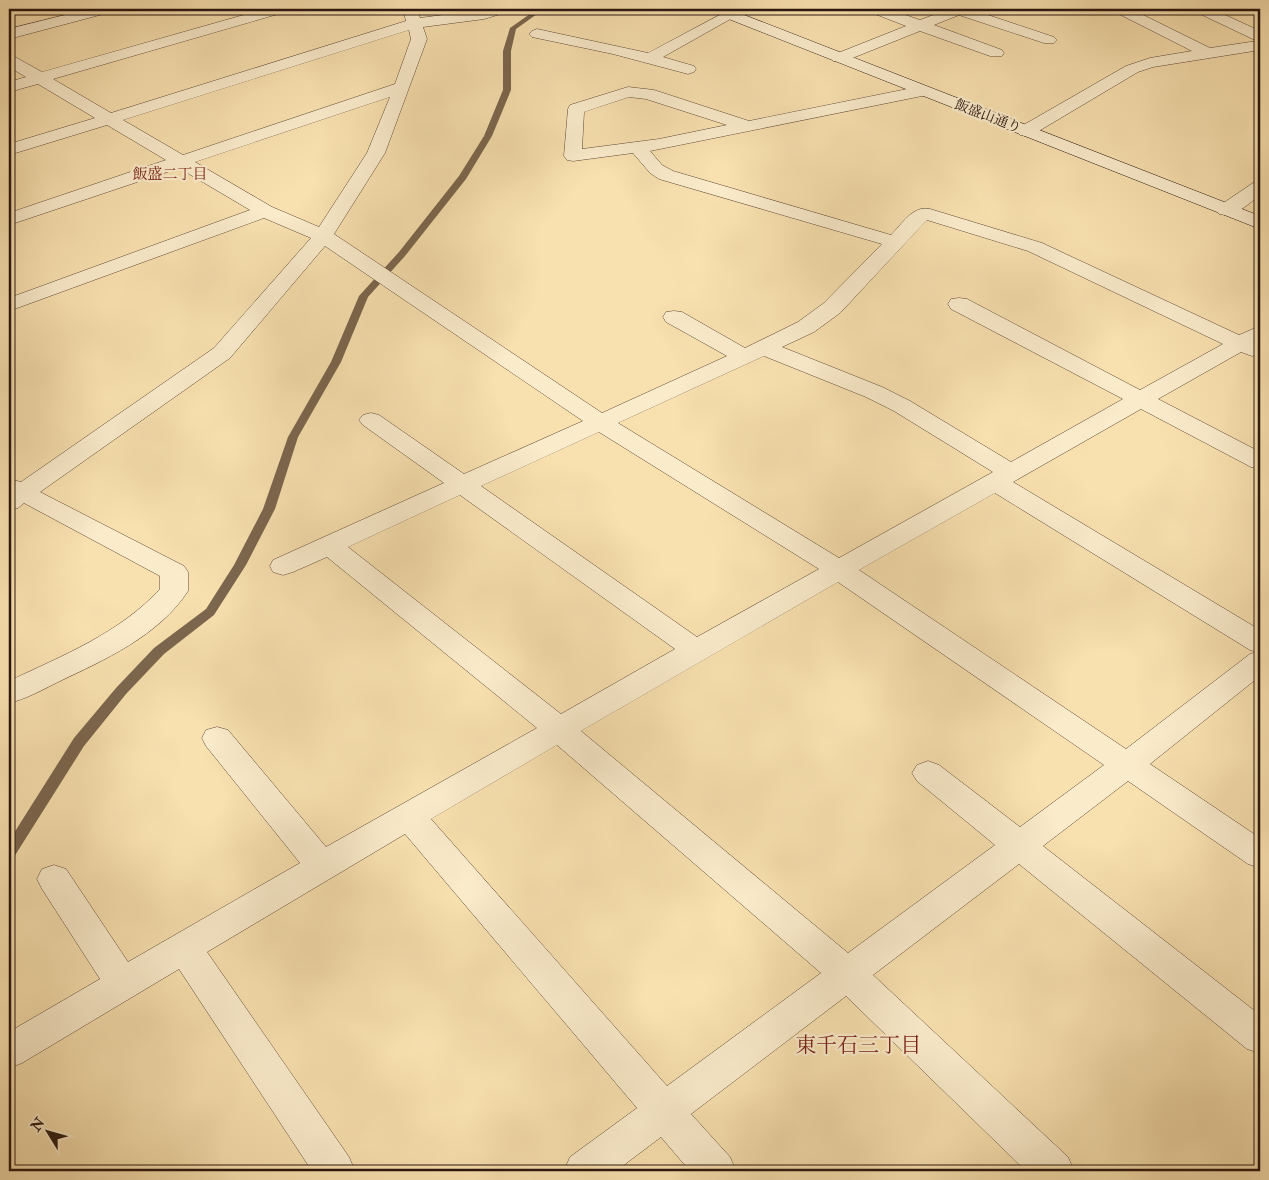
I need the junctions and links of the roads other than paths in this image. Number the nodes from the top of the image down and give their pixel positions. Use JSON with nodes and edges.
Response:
{"nodes":[{"id":1,"x":106,"y":9,"type":"edge"},
{"id":2,"x":280,"y":9,"type":"edge"},
{"id":3,"x":502,"y":9,"type":"edge"},
{"id":4,"x":875,"y":9,"type":"edge"},
{"id":5,"x":960,"y":9,"type":"edge"},
{"id":6,"x":1120,"y":9,"type":"edge"},
{"id":7,"x":1202,"y":9,"type":"edge"},
{"id":8,"x":722,"y":12,"type":"edge"},
{"id":9,"x":412,"y":16,"type":"edge"},
{"id":10,"x":919,"y":25,"type":"junction"},
{"id":11,"x":586,"y":26,"type":"dead end"},
{"id":12,"x":9,"y":34,"type":"edge"},
{"id":13,"x":537,"y":34,"type":"dead end"},
{"id":14,"x":563,"y":38,"type":"junction"},
{"id":15,"x":1260,"y":38,"type":"edge"},
{"id":16,"x":1049,"y":40,"type":"dead end"},
{"id":17,"x":1260,"y":45,"type":"edge"},
{"id":18,"x":996,"y":53,"type":"dead end"},
{"id":19,"x":1209,"y":54,"type":"junction"},
{"id":20,"x":650,"y":58,"type":"junction"},
{"id":21,"x":838,"y":58,"type":"junction"},
{"id":22,"x":9,"y":60,"type":"edge"},
{"id":23,"x":688,"y":69,"type":"dead end"},
{"id":24,"x":39,"y":78,"type":"junction"},
{"id":25,"x":9,"y":87,"type":"edge"},
{"id":26,"x":402,"y":87,"type":"junction"},
{"id":27,"x":922,"y":91,"type":"junction"},
{"id":28,"x":107,"y":118,"type":"junction"},
{"id":29,"x":748,"y":126,"type":"junction"},
{"id":30,"x":1026,"y":132,"type":"junction"},
{"id":31,"x":638,"y":147,"type":"junction"},
{"id":32,"x":9,"y":150,"type":"edge"},
{"id":33,"x":180,"y":162,"type":"junction"},
{"id":34,"x":1260,"y":187,"type":"edge"},
{"id":35,"x":1226,"y":210,"type":"junction"},
{"id":36,"x":265,"y":211,"type":"junction"},
{"id":37,"x":9,"y":219,"type":"edge"},
{"id":38,"x":1260,"y":223,"type":"edge"},
{"id":39,"x":324,"y":236,"type":"junction"},
{"id":40,"x":895,"y":242,"type":"junction"},
{"id":41,"x":959,"y":304,"type":"dead end"},
{"id":42,"x":9,"y":305,"type":"edge"},
{"id":43,"x":674,"y":318,"type":"dead end"},
{"id":44,"x":1253,"y":343,"type":"edge"},
{"id":45,"x":755,"y":353,"type":"junction"},
{"id":46,"x":1142,"y":399,"type":"junction"},
{"id":47,"x":371,"y":420,"type":"dead end"},
{"id":48,"x":600,"y":422,"type":"junction"},
{"id":49,"x":1260,"y":462,"type":"edge"},
{"id":50,"x":1004,"y":477,"type":"junction"},
{"id":51,"x":462,"y":484,"type":"junction"},
{"id":52,"x":13,"y":494,"type":"edge"},
{"id":53,"x":329,"y":545,"type":"junction"},
{"id":54,"x":283,"y":566,"type":"dead end"},
{"id":55,"x":840,"y":570,"type":"junction"},
{"id":56,"x":1260,"y":644,"type":"edge"},
{"id":57,"x":696,"y":650,"type":"junction"},
{"id":58,"x":1260,"y":662,"type":"edge"},
{"id":59,"x":9,"y":693,"type":"edge"},
{"id":60,"x":560,"y":730,"type":"junction"},
{"id":61,"x":217,"y":738,"type":"dead end"},
{"id":62,"x":1128,"y":765,"type":"junction"},
{"id":63,"x":928,"y":773,"type":"dead end"},
{"id":64,"x":409,"y":816,"type":"junction"},
{"id":65,"x":1019,"y":846,"type":"junction"},
{"id":66,"x":1260,"y":855,"type":"edge"},
{"id":67,"x":322,"y":866,"type":"junction"},
{"id":68,"x":54,"y":879,"type":"dead end"},
{"id":69,"x":185,"y":948,"type":"junction"},
{"id":70,"x":848,"y":974,"type":"junction"},
{"id":71,"x":123,"y":984,"type":"junction"},
{"id":72,"x":1260,"y":1037,"type":"edge"},
{"id":73,"x":9,"y":1051,"type":"edge"},
{"id":74,"x":665,"y":1110,"type":"junction"},
{"id":75,"x":335,"y":1171,"type":"edge"},
{"id":76,"x":584,"y":1171,"type":"edge"},
{"id":77,"x":716,"y":1171,"type":"edge"},
{"id":78,"x":1054,"y":1171,"type":"edge"}],
"edges":[{"from":1,"to":12,"type":"street"},
{"from":2,"to":24,"type":"street"},
{"from":3,"to":9,"type":"street"},
{"from":4,"to":10,"type":"street"},
{"from":5,"to":10,"type":"street"},
{"from":5,"to":16,"type":"street"},
{"from":6,"to":19,"type":"street"},
{"from":7,"to":15,"type":"street"},
{"from":8,"to":20,"type":"street"},
{"from":8,"to":21,"type":"street","name":"飯盛山通り"},
{"from":9,"to":26,"type":"street"},
{"from":9,"to":28,"type":"street"},
{"from":10,"to":18,"type":"street"},
{"from":10,"to":21,"type":"street"},
{"from":11,"to":14,"type":"street"},
{"from":13,"to":14,"type":"street"},
{"from":14,"to":20,"type":"street"},
{"from":17,"to":19,"type":"street"},
{"from":19,"to":30,"type":"street"},
{"from":20,"to":23,"type":"street"},
{"from":21,"to":27,"type":"street","name":"飯盛山通り"},
{"from":22,"to":24,"type":"street"},
{"from":24,"to":25,"type":"street"},
{"from":24,"to":28,"type":"street"},
{"from":26,"to":33,"type":"street"},
{"from":26,"to":39,"type":"street"},
{"from":27,"to":29,"type":"street"},
{"from":27,"to":30,"type":"street","name":"飯盛山通り"},
{"from":28,"to":32,"type":"street"},
{"from":28,"to":33,"type":"street"},
{"from":29,"to":31,"type":"street"},
{"from":29,"to":31,"type":"street"},
{"from":30,"to":35,"type":"street","name":"飯盛山通り"},
{"from":31,"to":40,"type":"street"},
{"from":33,"to":36,"type":"street"},
{"from":33,"to":37,"type":"street"},
{"from":34,"to":35,"type":"street"},
{"from":35,"to":38,"type":"street","name":"飯盛山通り"},
{"from":36,"to":39,"type":"street"},
{"from":36,"to":42,"type":"street"},
{"from":39,"to":48,"type":"street"},
{"from":39,"to":52,"type":"street"},
{"from":40,"to":44,"type":"street"},
{"from":40,"to":45,"type":"street"},
{"from":41,"to":46,"type":"street"},
{"from":43,"to":45,"type":"street"},
{"from":44,"to":46,"type":"street"},
{"from":45,"to":48,"type":"street"},
{"from":45,"to":50,"type":"street"},
{"from":46,"to":49,"type":"street"},
{"from":46,"to":50,"type":"street"},
{"from":47,"to":51,"type":"street"},
{"from":48,"to":51,"type":"street"},
{"from":48,"to":55,"type":"street"},
{"from":50,"to":55,"type":"street"},
{"from":50,"to":56,"type":"street"},
{"from":51,"to":53,"type":"street"},
{"from":51,"to":57,"type":"street"},
{"from":52,"to":59,"type":"street"},
{"from":53,"to":54,"type":"street"},
{"from":53,"to":60,"type":"street"},
{"from":55,"to":57,"type":"street"},
{"from":55,"to":62,"type":"street"},
{"from":57,"to":60,"type":"street"},
{"from":58,"to":62,"type":"street"},
{"from":60,"to":64,"type":"street"},
{"from":60,"to":70,"type":"street"},
{"from":61,"to":67,"type":"street"},
{"from":62,"to":65,"type":"street"},
{"from":62,"to":66,"type":"street"},
{"from":63,"to":65,"type":"street"},
{"from":64,"to":67,"type":"street"},
{"from":64,"to":74,"type":"street"},
{"from":65,"to":70,"type":"street"},
{"from":65,"to":72,"type":"street"},
{"from":67,"to":69,"type":"street"},
{"from":68,"to":71,"type":"street"},
{"from":69,"to":71,"type":"street"},
{"from":69,"to":75,"type":"street"},
{"from":70,"to":74,"type":"street"},
{"from":70,"to":78,"type":"street"},
{"from":71,"to":73,"type":"street"},
{"from":74,"to":76,"type":"street"},
{"from":74,"to":77,"type":"street"}]}
